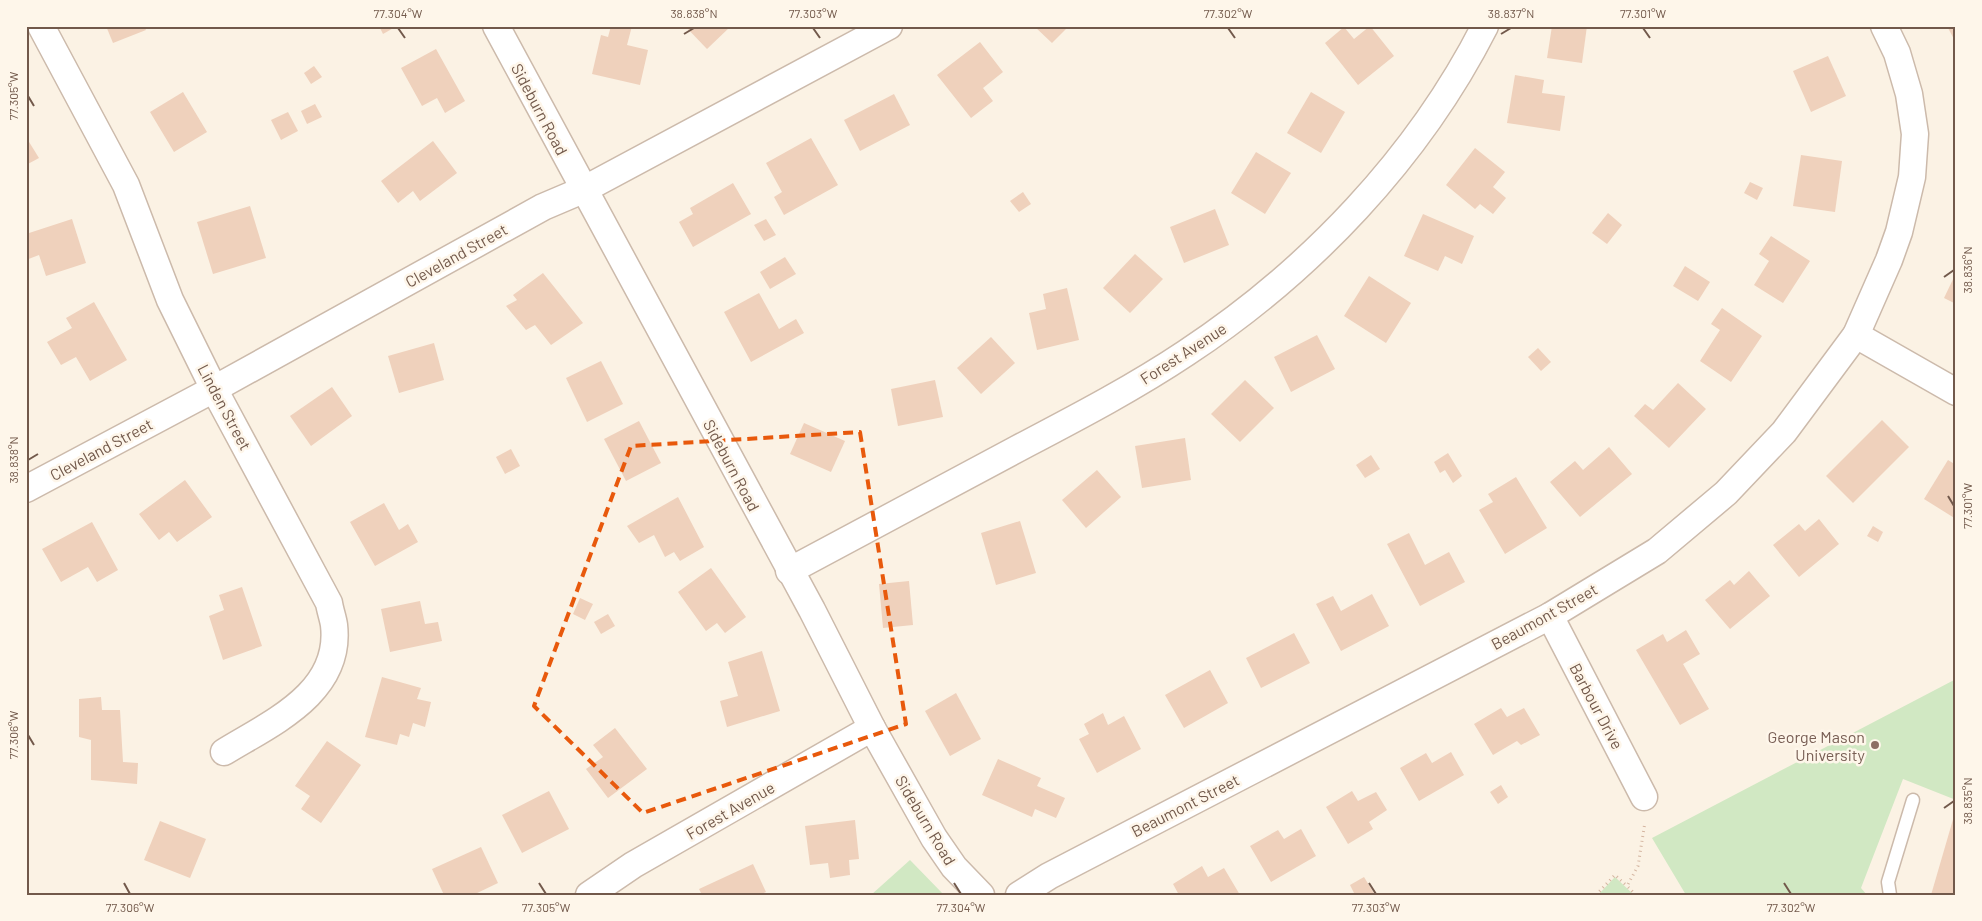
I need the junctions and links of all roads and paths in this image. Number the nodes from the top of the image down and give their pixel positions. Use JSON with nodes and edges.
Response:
{"nodes":[{"id":1,"x":41,"y":26,"type":"edge"},
{"id":2,"x":496,"y":26,"type":"edge"},
{"id":3,"x":889,"y":26,"type":"edge"},
{"id":4,"x":1485,"y":26,"type":"edge"},
{"id":5,"x":1884,"y":26,"type":"edge"},
{"id":6,"x":583,"y":190,"type":"junction"},
{"id":7,"x":1856,"y":335,"type":"junction"},
{"id":8,"x":214,"y":389,"type":"junction"},
{"id":9,"x":1956,"y":392,"type":"edge"},
{"id":10,"x":26,"y":489,"type":"edge"},
{"id":11,"x":789,"y":571,"type":"junction"},
{"id":12,"x":1550,"y":616,"type":"junction"},
{"id":13,"x":872,"y":728,"type":"junction"},
{"id":14,"x":224,"y":752,"type":"dead end"},
{"id":15,"x":1644,"y":796,"type":"joint"},
{"id":16,"x":1913,"y":800,"type":"dead end"},
{"id":17,"x":1627,"y":886,"type":"junction"},
{"id":18,"x":589,"y":895,"type":"edge"},
{"id":19,"x":981,"y":895,"type":"edge"},
{"id":20,"x":1020,"y":895,"type":"edge"},
{"id":21,"x":1596,"y":895,"type":"edge"},
{"id":22,"x":1636,"y":895,"type":"edge"},
{"id":23,"x":1890,"y":895,"type":"edge"}],
"edges":[{"from":1,"to":8,"type":"street","name":"Linden Street"},
{"from":2,"to":6,"type":"street","name":"Sideburn Road"},
{"from":3,"to":6,"type":"street","name":"Cleveland Street"},
{"from":4,"to":11,"type":"street","name":"Forest Avenue"},
{"from":5,"to":7,"type":"street","name":"Beaumont Street"},
{"from":6,"to":8,"type":"street","name":"Cleveland Street"},
{"from":6,"to":11,"type":"street","name":"Sideburn Road"},
{"from":7,"to":9,"type":"street"},
{"from":7,"to":12,"type":"street","name":"Beaumont Street"},
{"from":8,"to":10,"type":"street","name":"Cleveland Street"},
{"from":8,"to":14,"type":"street","name":"Linden Street"},
{"from":11,"to":13,"type":"street","name":"Sideburn Road"},
{"from":12,"to":15,"type":"street","name":"Barbour Drive"},
{"from":12,"to":20,"type":"street","name":"Beaumont Street"},
{"from":13,"to":18,"type":"street","name":"Forest Avenue"},
{"from":13,"to":19,"type":"street","name":"Sideburn Road"},
{"from":15,"to":17,"type":"path"},
{"from":16,"to":23,"type":"lane"},
{"from":17,"to":21,"type":"path"},
{"from":17,"to":22,"type":"path"}]}
